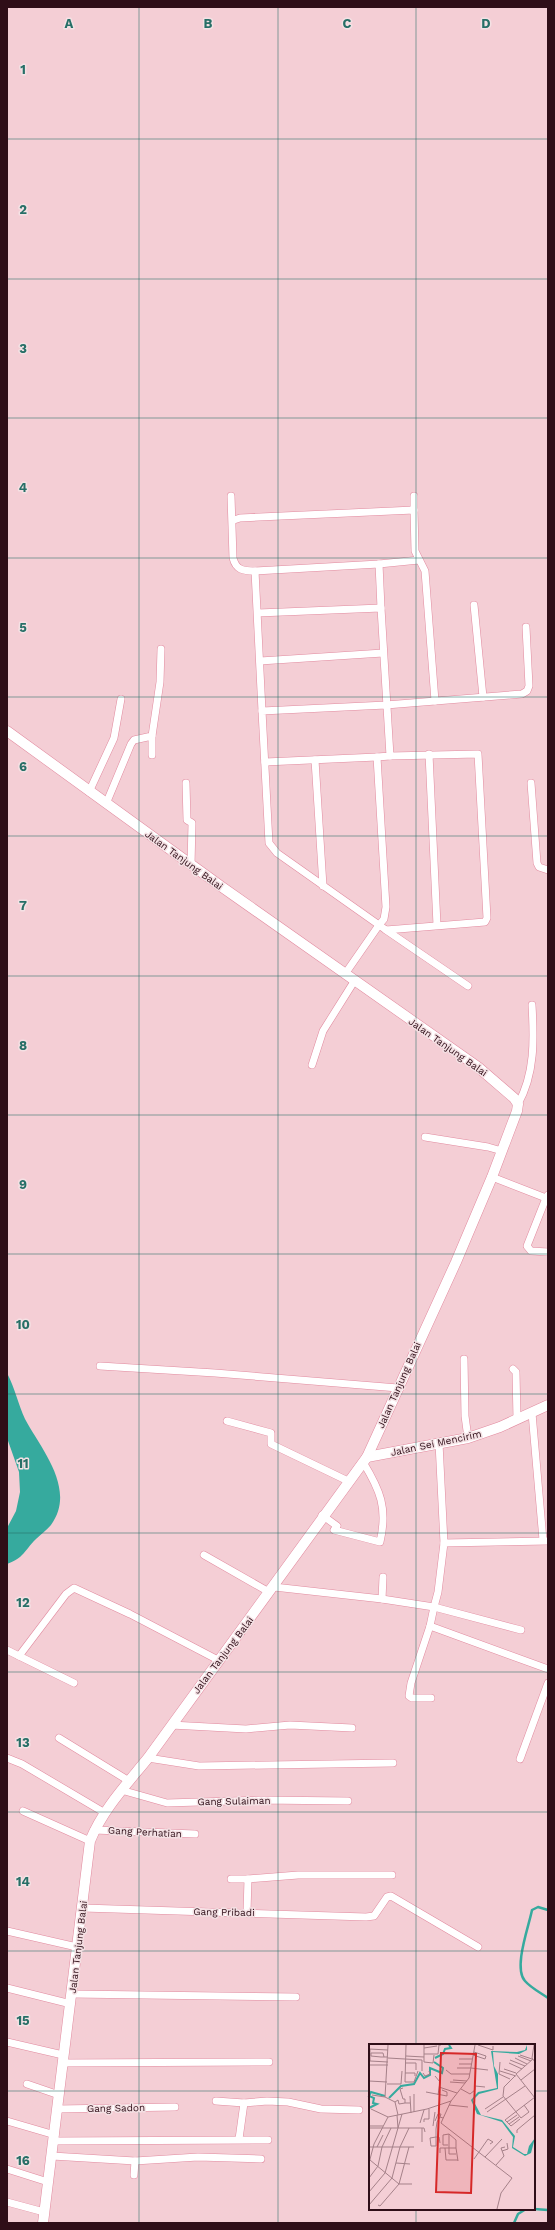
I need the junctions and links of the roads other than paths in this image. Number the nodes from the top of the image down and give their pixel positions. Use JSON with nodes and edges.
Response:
{"nodes":[{"id":1,"x":232,"y":496,"type":"dead end"},
{"id":2,"x":414,"y":496,"type":"dead end"},
{"id":3,"x":414,"y":510,"type":"junction"},
{"id":4,"x":234,"y":520,"type":"junction"},
{"id":5,"x":419,"y":560,"type":"junction"},
{"id":6,"x":379,"y":564,"type":"junction"},
{"id":7,"x":254,"y":571,"type":"junction"},
{"id":8,"x":474,"y":605,"type":"dead end"},
{"id":9,"x":381,"y":608,"type":"junction"},
{"id":10,"x":258,"y":613,"type":"junction"},
{"id":11,"x":526,"y":627,"type":"dead end"},
{"id":12,"x":161,"y":649,"type":"dead end"},
{"id":13,"x":383,"y":653,"type":"junction"},
{"id":14,"x":260,"y":660,"type":"junction"},
{"id":15,"x":483,"y":697,"type":"junction"},
{"id":16,"x":121,"y":699,"type":"dead end"},
{"id":17,"x":435,"y":701,"type":"junction"},
{"id":18,"x":386,"y":705,"type":"junction"},
{"id":19,"x":262,"y":711,"type":"junction"},
{"id":20,"x":7,"y":732,"type":"edge"},
{"id":21,"x":152,"y":736,"type":"junction"},
{"id":22,"x":429,"y":754,"type":"junction"},
{"id":23,"x":152,"y":755,"type":"dead end"},
{"id":24,"x":390,"y":756,"type":"junction"},
{"id":25,"x":376,"y":757,"type":"junction"},
{"id":26,"x":315,"y":760,"type":"junction"},
{"id":27,"x":265,"y":762,"type":"junction"},
{"id":28,"x":186,"y":783,"type":"dead end"},
{"id":29,"x":531,"y":783,"type":"dead end"},
{"id":30,"x":89,"y":792,"type":"junction"},
{"id":31,"x":106,"y":804,"type":"junction"},
{"id":32,"x":191,"y":865,"type":"junction"},
{"id":33,"x":548,"y":870,"type":"edge"},
{"id":34,"x":323,"y":886,"type":"junction"},
{"id":35,"x":379,"y":925,"type":"junction"},
{"id":36,"x":436,"y":925,"type":"junction"},
{"id":37,"x":386,"y":930,"type":"junction"},
{"id":38,"x":345,"y":974,"type":"junction"},
{"id":39,"x":355,"y":980,"type":"junction"},
{"id":40,"x":468,"y":986,"type":"dead end"},
{"id":41,"x":532,"y":1005,"type":"dead end"},
{"id":42,"x":312,"y":1065,"type":"dead end"},
{"id":43,"x":518,"y":1104,"type":"junction"},
{"id":44,"x":425,"y":1137,"type":"dead end"},
{"id":45,"x":502,"y":1151,"type":"junction"},
{"id":46,"x":492,"y":1177,"type":"junction"},
{"id":47,"x":547,"y":1196,"type":"edge"},
{"id":48,"x":548,"y":1252,"type":"edge"},
{"id":49,"x":464,"y":1360,"type":"dead end"},
{"id":50,"x":100,"y":1366,"type":"dead end"},
{"id":51,"x":512,"y":1368,"type":"dead end"},
{"id":52,"x":398,"y":1388,"type":"junction"},
{"id":53,"x":548,"y":1405,"type":"edge"},
{"id":54,"x":532,"y":1413,"type":"junction"},
{"id":55,"x":517,"y":1419,"type":"junction"},
{"id":56,"x":227,"y":1422,"type":"dead end"},
{"id":57,"x":468,"y":1438,"type":"junction"},
{"id":58,"x":439,"y":1443,"type":"junction"},
{"id":59,"x":365,"y":1460,"type":"junction"},
{"id":60,"x":348,"y":1481,"type":"junction"},
{"id":61,"x":322,"y":1515,"type":"junction"},
{"id":62,"x":546,"y":1540,"type":"edge"},
{"id":63,"x":444,"y":1543,"type":"junction"},
{"id":64,"x":204,"y":1555,"type":"dead end"},
{"id":65,"x":383,"y":1577,"type":"dead end"},
{"id":66,"x":271,"y":1590,"type":"junction"},
{"id":67,"x":382,"y":1599,"type":"junction"},
{"id":68,"x":434,"y":1607,"type":"junction"},
{"id":69,"x":430,"y":1626,"type":"junction"},
{"id":70,"x":521,"y":1630,"type":"dead end"},
{"id":71,"x":7,"y":1650,"type":"edge"},
{"id":72,"x":19,"y":1656,"type":"junction"},
{"id":73,"x":218,"y":1660,"type":"junction"},
{"id":74,"x":548,"y":1669,"type":"edge"},
{"id":75,"x":74,"y":1683,"type":"dead end"},
{"id":76,"x":548,"y":1683,"type":"edge"},
{"id":77,"x":431,"y":1698,"type":"dead end"},
{"id":78,"x":171,"y":1725,"type":"junction"},
{"id":79,"x":352,"y":1728,"type":"dead end"},
{"id":80,"x":59,"y":1738,"type":"dead end"},
{"id":81,"x":7,"y":1758,"type":"edge"},
{"id":82,"x":148,"y":1758,"type":"junction"},
{"id":83,"x":520,"y":1759,"type":"dead end"},
{"id":84,"x":394,"y":1763,"type":"dead end"},
{"id":85,"x":129,"y":1781,"type":"junction"},
{"id":86,"x":121,"y":1790,"type":"junction"},
{"id":87,"x":348,"y":1801,"type":"dead end"},
{"id":88,"x":23,"y":1811,"type":"dead end"},
{"id":89,"x":105,"y":1813,"type":"junction"},
{"id":90,"x":94,"y":1830,"type":"junction"},
{"id":91,"x":195,"y":1834,"type":"dead end"},
{"id":92,"x":90,"y":1841,"type":"junction"},
{"id":93,"x":392,"y":1875,"type":"dead end"},
{"id":94,"x":231,"y":1879,"type":"dead end"},
{"id":95,"x":248,"y":1879,"type":"junction"},
{"id":96,"x":83,"y":1908,"type":"junction"},
{"id":97,"x":247,"y":1912,"type":"junction"},
{"id":98,"x":7,"y":1931,"type":"edge"},
{"id":99,"x":77,"y":1947,"type":"junction"},
{"id":100,"x":478,"y":1947,"type":"dead end"},
{"id":101,"x":7,"y":1988,"type":"edge"},
{"id":102,"x":296,"y":1997,"type":"dead end"},
{"id":103,"x":71,"y":1999,"type":"junction"},
{"id":104,"x":7,"y":2042,"type":"edge"},
{"id":105,"x":63,"y":2059,"type":"junction"},
{"id":106,"x":269,"y":2062,"type":"dead end"},
{"id":107,"x":27,"y":2084,"type":"dead end"},
{"id":108,"x":59,"y":2095,"type":"junction"},
{"id":109,"x":216,"y":2101,"type":"dead end"},
{"id":110,"x":244,"y":2103,"type":"junction"},
{"id":111,"x":175,"y":2107,"type":"dead end"},
{"id":112,"x":58,"y":2109,"type":"junction"},
{"id":113,"x":359,"y":2110,"type":"dead end"},
{"id":114,"x":7,"y":2121,"type":"edge"},
{"id":115,"x":55,"y":2138,"type":"junction"},
{"id":116,"x":240,"y":2139,"type":"junction"},
{"id":117,"x":268,"y":2140,"type":"dead end"},
{"id":118,"x":52,"y":2156,"type":"junction"},
{"id":119,"x":262,"y":2159,"type":"dead end"},
{"id":120,"x":135,"y":2160,"type":"junction"},
{"id":121,"x":7,"y":2169,"type":"edge"},
{"id":122,"x":134,"y":2175,"type":"dead end"},
{"id":123,"x":48,"y":2182,"type":"junction"},
{"id":124,"x":7,"y":2202,"type":"edge"},
{"id":125,"x":44,"y":2212,"type":"junction"},
{"id":126,"x":43,"y":2223,"type":"edge"}],
"edges":[{"from":1,"to":4,"type":"street"},
{"from":2,"to":3,"type":"street"},
{"from":3,"to":4,"type":"street"},
{"from":3,"to":5,"type":"street"},
{"from":4,"to":7,"type":"street"},
{"from":5,"to":6,"type":"street"},
{"from":5,"to":17,"type":"street"},
{"from":6,"to":7,"type":"street"},
{"from":6,"to":9,"type":"street"},
{"from":7,"to":10,"type":"street"},
{"from":8,"to":15,"type":"street"},
{"from":9,"to":10,"type":"street"},
{"from":9,"to":13,"type":"street"},
{"from":10,"to":14,"type":"street"},
{"from":11,"to":15,"type":"street"},
{"from":12,"to":21,"type":"street"},
{"from":13,"to":14,"type":"street"},
{"from":13,"to":18,"type":"street"},
{"from":14,"to":19,"type":"street"},
{"from":15,"to":17,"type":"street"},
{"from":16,"to":30,"type":"street"},
{"from":17,"to":18,"type":"street"},
{"from":18,"to":19,"type":"street"},
{"from":18,"to":24,"type":"street"},
{"from":19,"to":27,"type":"street"},
{"from":20,"to":30,"type":"street","name":"Jalan Tanjung Balai"},
{"from":21,"to":23,"type":"street"},
{"from":21,"to":31,"type":"street"},
{"from":22,"to":24,"type":"street"},
{"from":22,"to":36,"type":"street"},
{"from":22,"to":36,"type":"street"},
{"from":24,"to":25,"type":"street"},
{"from":25,"to":26,"type":"street"},
{"from":25,"to":35,"type":"street"},
{"from":26,"to":27,"type":"street"},
{"from":26,"to":34,"type":"street"},
{"from":27,"to":34,"type":"street"},
{"from":28,"to":32,"type":"street"},
{"from":29,"to":33,"type":"street"},
{"from":30,"to":31,"type":"street","name":"Jalan Tanjung Balai"},
{"from":31,"to":32,"type":"street","name":"Jalan Tanjung Balai"},
{"from":32,"to":38,"type":"street","name":"Jalan Tanjung Balai"},
{"from":34,"to":35,"type":"street"},
{"from":35,"to":37,"type":"street"},
{"from":35,"to":38,"type":"street"},
{"from":36,"to":37,"type":"street"},
{"from":37,"to":40,"type":"street"},
{"from":38,"to":39,"type":"street","name":"Jalan Tanjung Balai"},
{"from":39,"to":42,"type":"street"},
{"from":39,"to":43,"type":"street","name":"Jalan Tanjung Balai"},
{"from":41,"to":43,"type":"street"},
{"from":43,"to":45,"type":"street","name":"Jalan Tanjung Balai"},
{"from":44,"to":45,"type":"street"},
{"from":45,"to":46,"type":"street","name":"Jalan Tanjung Balai"},
{"from":46,"to":47,"type":"street"},
{"from":46,"to":52,"type":"street","name":"Jalan Tanjung Balai"},
{"from":47,"to":48,"type":"street"},
{"from":49,"to":57,"type":"street"},
{"from":50,"to":52,"type":"street"},
{"from":51,"to":55,"type":"street"},
{"from":52,"to":59,"type":"street","name":"Jalan Tanjung Balai"},
{"from":53,"to":54,"type":"street","name":"Jalan Sei Mencirim"},
{"from":54,"to":55,"type":"street","name":"Jalan Sei Mencirim"},
{"from":54,"to":62,"type":"street"},
{"from":55,"to":57,"type":"street","name":"Jalan Sei Mencirim"},
{"from":56,"to":60,"type":"street"},
{"from":57,"to":58,"type":"street","name":"Jalan Sei Mencirim"},
{"from":58,"to":59,"type":"street","name":"Jalan Sei Mencirim"},
{"from":58,"to":63,"type":"street"},
{"from":59,"to":60,"type":"street","name":"Jalan Tanjung Balai"},
{"from":59,"to":61,"type":"street"},
{"from":60,"to":61,"type":"street","name":"Jalan Tanjung Balai"},
{"from":61,"to":66,"type":"street","name":"Jalan Tanjung Balai"},
{"from":62,"to":63,"type":"street"},
{"from":63,"to":68,"type":"street"},
{"from":64,"to":66,"type":"street"},
{"from":65,"to":67,"type":"street"},
{"from":66,"to":67,"type":"street"},
{"from":66,"to":73,"type":"street","name":"Jalan Tanjung Balai"},
{"from":67,"to":68,"type":"street"},
{"from":68,"to":69,"type":"street"},
{"from":68,"to":70,"type":"street"},
{"from":69,"to":74,"type":"street"},
{"from":69,"to":77,"type":"street"},
{"from":71,"to":72,"type":"street"},
{"from":72,"to":73,"type":"street"},
{"from":72,"to":75,"type":"street"},
{"from":73,"to":78,"type":"street","name":"Jalan Tanjung Balai"},
{"from":76,"to":83,"type":"street"},
{"from":78,"to":79,"type":"street"},
{"from":78,"to":82,"type":"street","name":"Jalan Tanjung Balai"},
{"from":80,"to":85,"type":"street"},
{"from":81,"to":89,"type":"street"},
{"from":82,"to":84,"type":"street"},
{"from":82,"to":85,"type":"street","name":"Jalan Tanjung Balai"},
{"from":85,"to":86,"type":"street","name":"Jalan Tanjung Balai"},
{"from":86,"to":87,"type":"street","name":"Gang Sulaiman"},
{"from":86,"to":89,"type":"street","name":"Jalan Tanjung Balai"},
{"from":88,"to":92,"type":"street"},
{"from":89,"to":90,"type":"street","name":"Jalan Tanjung Balai"},
{"from":90,"to":91,"type":"street","name":"Gang Perhatian"},
{"from":90,"to":92,"type":"street","name":"Jalan Tanjung Balai"},
{"from":92,"to":96,"type":"street","name":"Jalan Tanjung Balai"},
{"from":93,"to":95,"type":"street"},
{"from":94,"to":95,"type":"street"},
{"from":95,"to":97,"type":"street"},
{"from":96,"to":97,"type":"street","name":"Gang Pribadi"},
{"from":96,"to":99,"type":"street","name":"Jalan Tanjung Balai"},
{"from":97,"to":100,"type":"street","name":"Gang Pribadi"},
{"from":98,"to":99,"type":"street"},
{"from":99,"to":103,"type":"street","name":"Jalan Tanjung Balai"},
{"from":101,"to":103,"type":"street"},
{"from":102,"to":103,"type":"street"},
{"from":103,"to":105,"type":"street","name":"Jalan Tanjung Balai"},
{"from":104,"to":105,"type":"street"},
{"from":105,"to":106,"type":"street"},
{"from":105,"to":108,"type":"street","name":"Jalan Tanjung Balai"},
{"from":107,"to":108,"type":"street"},
{"from":108,"to":112,"type":"street","name":"Jalan Tanjung Balai"},
{"from":109,"to":110,"type":"street"},
{"from":110,"to":113,"type":"street"},
{"from":110,"to":116,"type":"street"},
{"from":111,"to":112,"type":"street","name":"Gang Sadon"},
{"from":112,"to":115,"type":"street","name":"Jalan Tanjung Balai"},
{"from":114,"to":115,"type":"street"},
{"from":115,"to":116,"type":"street"},
{"from":115,"to":118,"type":"street","name":"Jalan Tanjung Balai"},
{"from":116,"to":117,"type":"street"},
{"from":118,"to":120,"type":"street"},
{"from":118,"to":123,"type":"street","name":"Jalan Tanjung Balai"},
{"from":119,"to":120,"type":"street"},
{"from":120,"to":122,"type":"street"},
{"from":121,"to":123,"type":"street"},
{"from":123,"to":125,"type":"street","name":"Jalan Tanjung Balai"},
{"from":124,"to":125,"type":"street"},
{"from":125,"to":126,"type":"street","name":"Jalan Tanjung Balai"}]}
